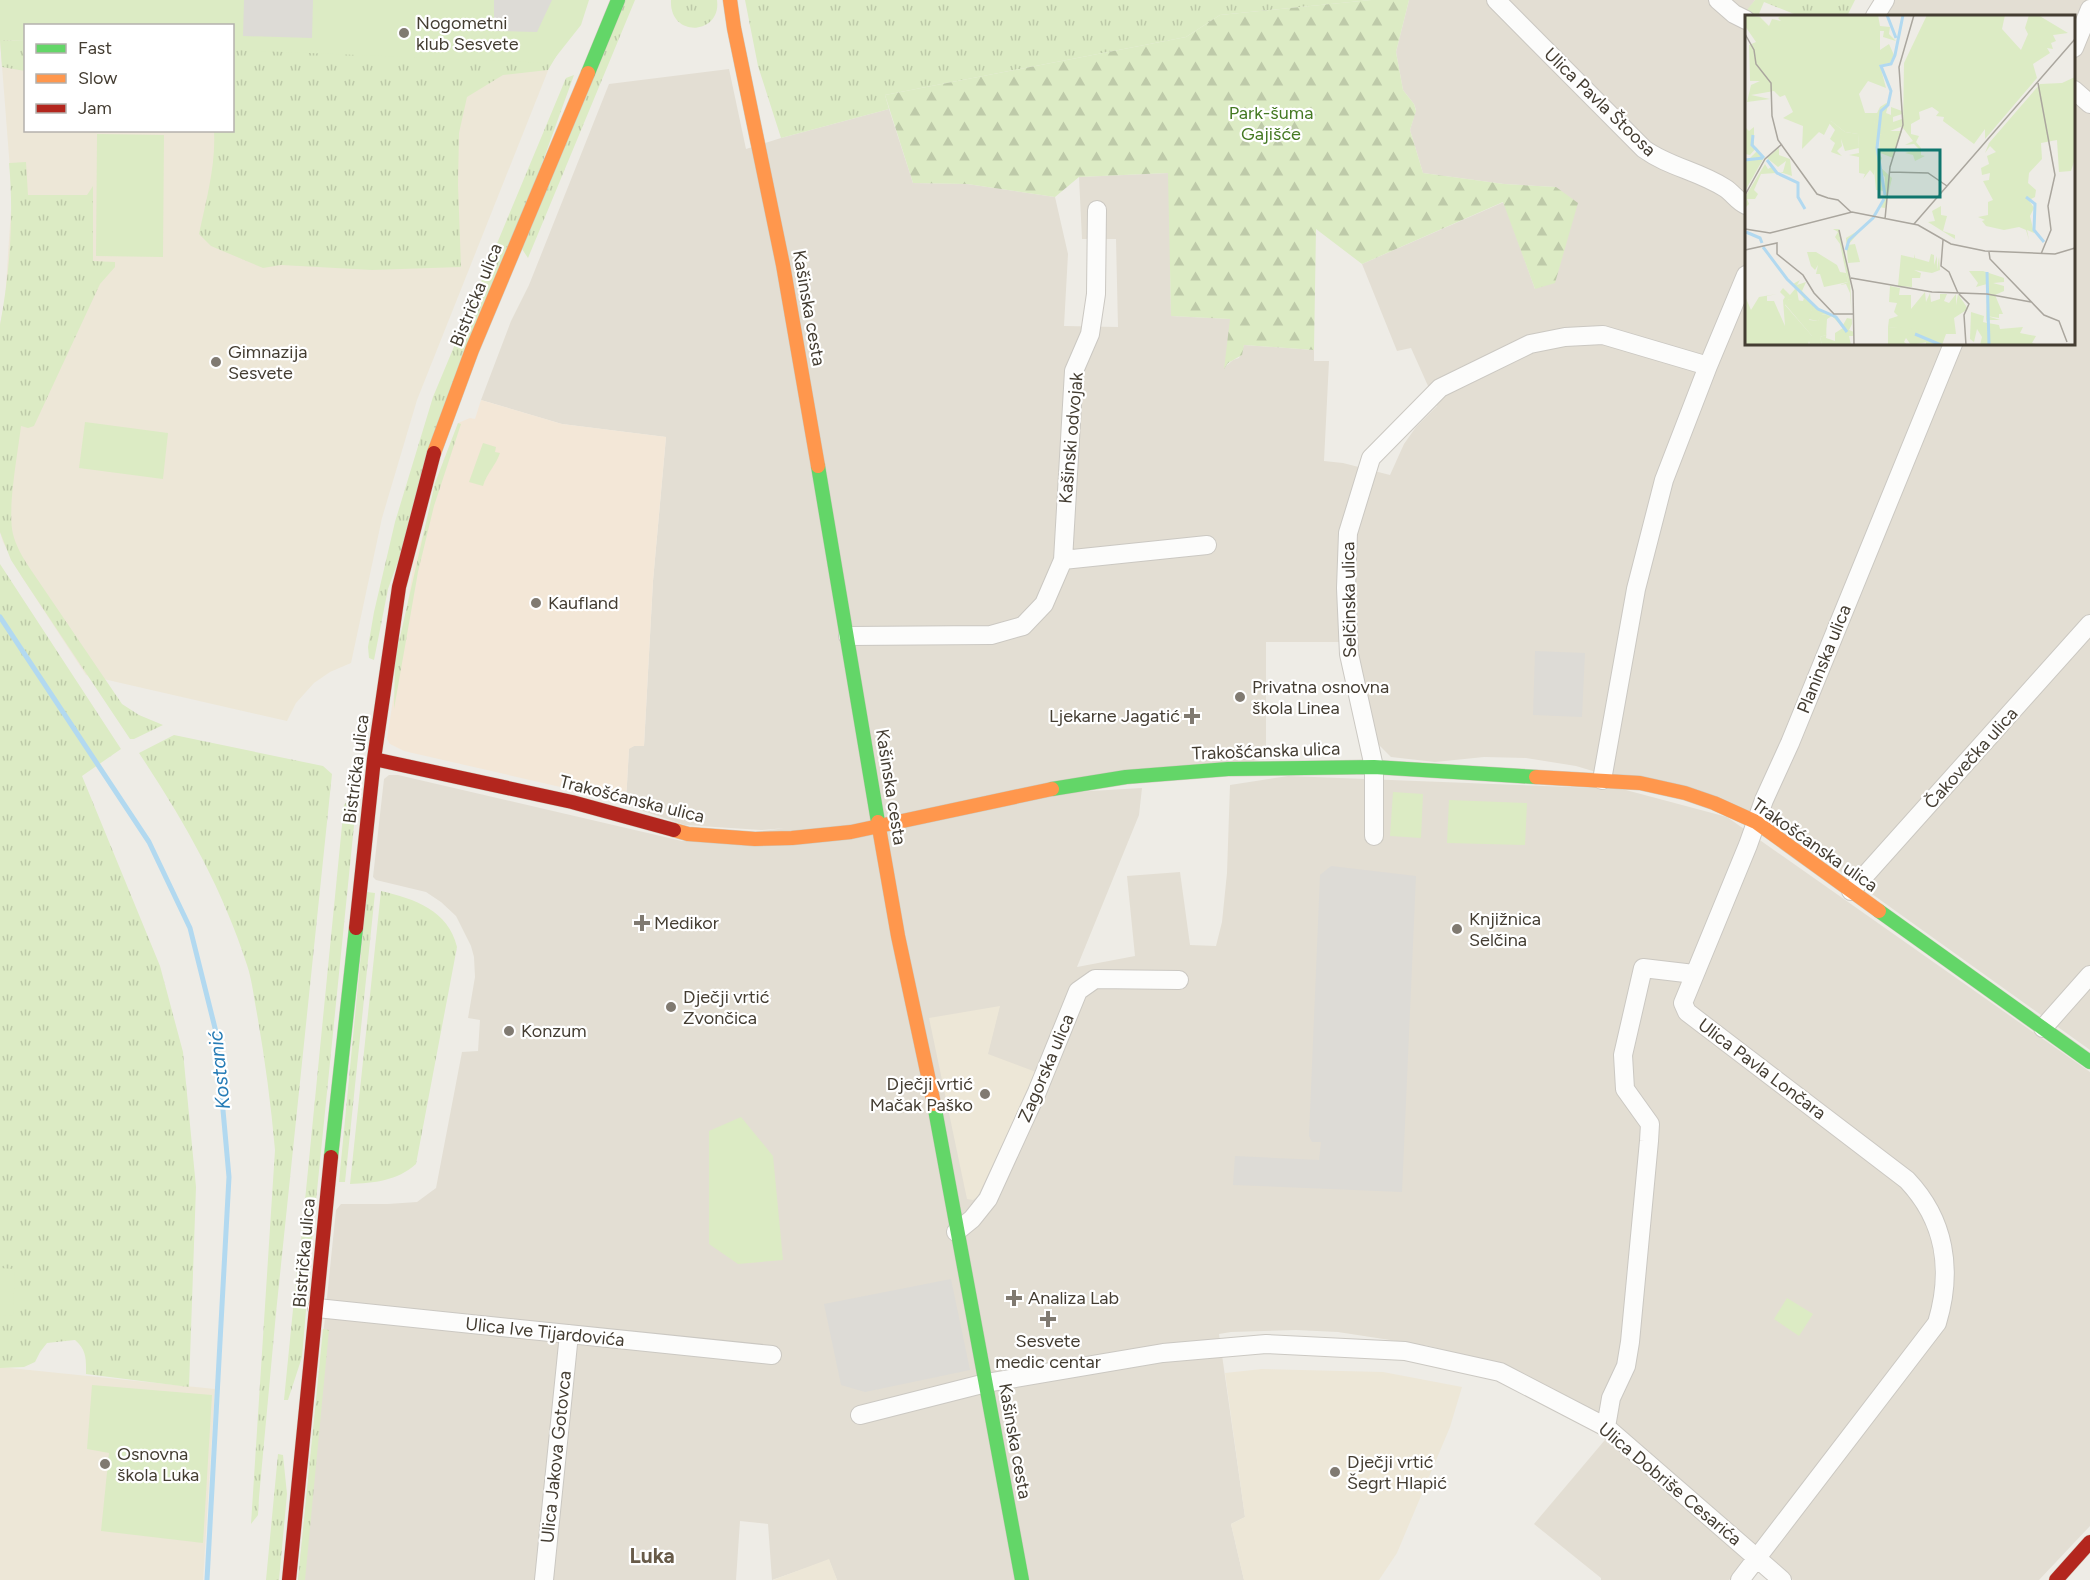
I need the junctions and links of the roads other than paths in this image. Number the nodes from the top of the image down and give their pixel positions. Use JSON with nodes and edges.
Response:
{"nodes":[{"id":1,"x":618,"y":0,"type":"edge"},
{"id":2,"x":730,"y":0,"type":"edge"},
{"id":3,"x":1496,"y":0,"type":"edge"},
{"id":4,"x":1718,"y":0,"type":"edge"},
{"id":5,"x":1885,"y":0,"type":"edge"},
{"id":6,"x":2090,"y":9,"type":"edge"},
{"id":7,"x":1876,"y":15,"type":"edge"},
{"id":8,"x":1745,"y":20,"type":"edge"},
{"id":9,"x":2075,"y":43,"type":"edge"},
{"id":10,"x":2075,"y":92,"type":"edge"},
{"id":11,"x":2090,"y":104,"type":"edge"},
{"id":12,"x":1745,"y":204,"type":"edge"},
{"id":13,"x":1097,"y":210,"type":"dead end"},
{"id":14,"x":1745,"y":277,"type":"edge"},
{"id":15,"x":1953,"y":345,"type":"edge"},
{"id":16,"x":1708,"y":366,"type":"junction"},
{"id":17,"x":1207,"y":544,"type":"dead end"},
{"id":18,"x":1063,"y":560,"type":"junction"},
{"id":19,"x":2090,"y":624,"type":"edge"},
{"id":20,"x":848,"y":636,"type":"junction"},
{"id":21,"x":374,"y":759,"type":"junction"},
{"id":22,"x":1374,"y":767,"type":"junction"},
{"id":23,"x":1602,"y":780,"type":"junction"},
{"id":24,"x":1756,"y":822,"type":"junction"},
{"id":25,"x":879,"y":825,"type":"junction"},
{"id":26,"x":1374,"y":836,"type":"dead end"},
{"id":27,"x":1851,"y":891,"type":"junction"},
{"id":28,"x":1694,"y":974,"type":"junction"},
{"id":29,"x":2090,"y":975,"type":"edge"},
{"id":30,"x":1179,"y":980,"type":"dead end"},
{"id":31,"x":2043,"y":1028,"type":"junction"},
{"id":32,"x":2090,"y":1062,"type":"edge"},
{"id":33,"x":956,"y":1232,"type":"junction"},
{"id":34,"x":317,"y":1308,"type":"junction"},
{"id":35,"x":569,"y":1334,"type":"junction"},
{"id":36,"x":772,"y":1355,"type":"dead end"},
{"id":37,"x":986,"y":1383,"type":"junction"},
{"id":38,"x":860,"y":1415,"type":"dead end"},
{"id":39,"x":1606,"y":1427,"type":"junction"},
{"id":40,"x":2090,"y":1542,"type":"edge"},
{"id":41,"x":1757,"y":1557,"type":"junction"},
{"id":42,"x":289,"y":1580,"type":"edge"},
{"id":43,"x":544,"y":1580,"type":"edge"},
{"id":44,"x":1022,"y":1580,"type":"edge"},
{"id":45,"x":1740,"y":1580,"type":"edge"},
{"id":46,"x":1782,"y":1580,"type":"edge"},
{"id":47,"x":2056,"y":1580,"type":"edge"}],
"edges":[{"from":1,"to":21,"type":"street","name":"Bistrička ulica"},
{"from":2,"to":20,"type":"street","name":"Kašinska cesta"},
{"from":3,"to":12,"type":"street","name":"Ulica Pavla Štoosa"},
{"from":4,"to":8,"type":"street"},
{"from":5,"to":7,"type":"street"},
{"from":6,"to":9,"type":"street"},
{"from":10,"to":11,"type":"street"},
{"from":13,"to":18,"type":"street","name":"Kašinski odvojak"},
{"from":14,"to":16,"type":"street"},
{"from":15,"to":24,"type":"street","name":"Planinska ulica"},
{"from":16,"to":22,"type":"street","name":"Selčinska ulica"},
{"from":16,"to":23,"type":"street"},
{"from":17,"to":18,"type":"street"},
{"from":18,"to":20,"type":"street","name":"Kašinski odvojak"},
{"from":19,"to":27,"type":"street","name":"Čakovečka ulica"},
{"from":20,"to":25,"type":"street","name":"Kašinska cesta"},
{"from":21,"to":25,"type":"street","name":"Trakošćanska ulica"},
{"from":21,"to":34,"type":"street","name":"Bistrička ulica"},
{"from":22,"to":23,"type":"street","name":"Trakošćanska ulica"},
{"from":22,"to":25,"type":"street","name":"Trakošćanska ulica"},
{"from":22,"to":26,"type":"street","name":"Selčinska ulica"},
{"from":23,"to":24,"type":"street","name":"Trakošćanska ulica"},
{"from":24,"to":27,"type":"street","name":"Trakošćanska ulica"},
{"from":24,"to":28,"type":"street","name":"Planinska ulica"},
{"from":25,"to":33,"type":"street","name":"Kašinska cesta"},
{"from":27,"to":31,"type":"street","name":"Trakošćanska ulica"},
{"from":28,"to":39,"type":"street"},
{"from":28,"to":41,"type":"street","name":"Ulica Pavla Lončara"},
{"from":29,"to":31,"type":"street"},
{"from":30,"to":33,"type":"street","name":"Zagorska ulica"},
{"from":31,"to":32,"type":"street","name":"Trakošćanska ulica"},
{"from":33,"to":37,"type":"street","name":"Kašinska cesta"},
{"from":34,"to":35,"type":"street","name":"Ulica Ive Tijardovića"},
{"from":34,"to":42,"type":"street","name":"Bistrička ulica"},
{"from":35,"to":36,"type":"street","name":"Ulica Ive Tijardovića"},
{"from":35,"to":43,"type":"street","name":"Ulica Jakova Gotovca"},
{"from":37,"to":38,"type":"street","name":"Ulica Dobriše Cesarića"},
{"from":37,"to":39,"type":"street","name":"Ulica Dobriše Cesarića"},
{"from":37,"to":44,"type":"street","name":"Kašinska cesta"},
{"from":39,"to":41,"type":"street","name":"Ulica Dobriše Cesarića"},
{"from":40,"to":47,"type":"street"},
{"from":41,"to":45,"type":"street","name":"Ulica Pavla Lončara"},
{"from":41,"to":46,"type":"street","name":"Ulica Dobriše Cesarića"}]}
